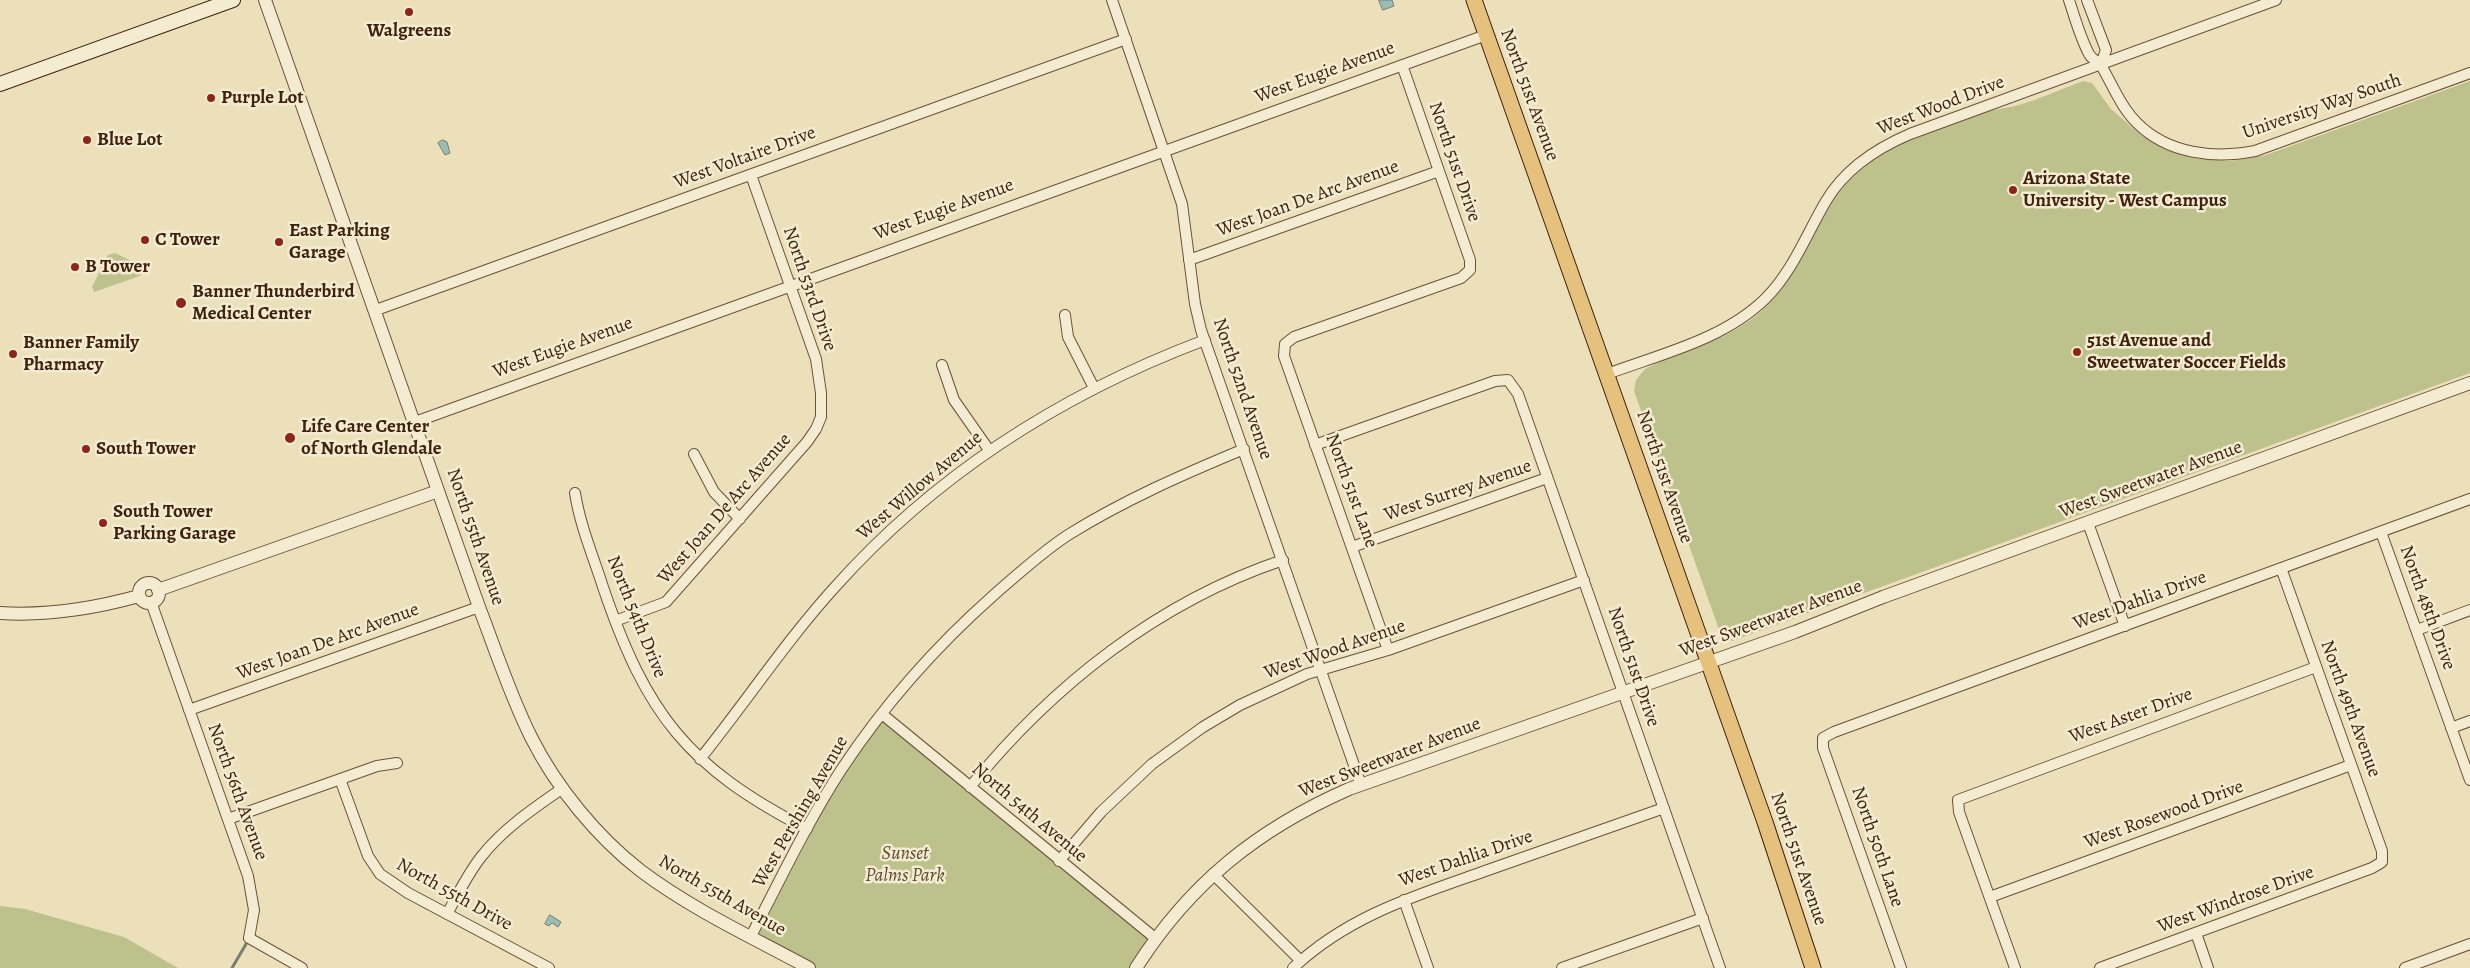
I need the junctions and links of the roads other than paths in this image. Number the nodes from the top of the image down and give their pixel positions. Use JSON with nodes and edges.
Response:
{"nodes":[{"id":1,"x":233,"y":0,"type":"edge"},
{"id":2,"x":265,"y":0,"type":"edge"},
{"id":3,"x":1112,"y":0,"type":"edge"},
{"id":4,"x":1474,"y":0,"type":"edge"},
{"id":5,"x":2069,"y":0,"type":"edge"},
{"id":6,"x":2087,"y":0,"type":"edge"},
{"id":7,"x":2276,"y":0,"type":"edge"},
{"id":8,"x":1486,"y":35,"type":"junction"},
{"id":9,"x":1126,"y":39,"type":"junction"},
{"id":10,"x":2101,"y":64,"type":"junction"},
{"id":11,"x":1402,"y":65,"type":"junction"},
{"id":12,"x":2470,"y":73,"type":"edge"},
{"id":13,"x":0,"y":84,"type":"edge"},
{"id":14,"x":1165,"y":150,"type":"junction"},
{"id":15,"x":1439,"y":171,"type":"junction"},
{"id":16,"x":751,"y":175,"type":"junction"},
{"id":17,"x":1189,"y":260,"type":"junction"},
{"id":18,"x":790,"y":286,"type":"junction"},
{"id":19,"x":376,"y":310,"type":"junction"},
{"id":20,"x":1066,"y":315,"type":"dead end"},
{"id":21,"x":1205,"y":340,"type":"junction"},
{"id":22,"x":1285,"y":344,"type":"joint"},
{"id":23,"x":942,"y":365,"type":"dead end"},
{"id":24,"x":1607,"y":374,"type":"junction"},
{"id":25,"x":2470,"y":383,"type":"edge"},
{"id":26,"x":1094,"y":388,"type":"junction"},
{"id":27,"x":821,"y":417,"type":"joint"},
{"id":28,"x":415,"y":422,"type":"junction"},
{"id":29,"x":1316,"y":445,"type":"junction"},
{"id":30,"x":1244,"y":449,"type":"junction"},
{"id":31,"x":989,"y":450,"type":"junction"},
{"id":32,"x":694,"y":454,"type":"dead end"},
{"id":33,"x":1547,"y":478,"type":"junction"},
{"id":34,"x":438,"y":490,"type":"junction"},
{"id":35,"x":575,"y":493,"type":"dead end"},
{"id":36,"x":2470,"y":500,"type":"edge"},
{"id":37,"x":740,"y":519,"type":"junction"},
{"id":38,"x":2088,"y":523,"type":"junction"},
{"id":39,"x":2381,"y":532,"type":"junction"},
{"id":40,"x":1352,"y":547,"type":"junction"},
{"id":41,"x":1283,"y":560,"type":"junction"},
{"id":42,"x":2281,"y":568,"type":"junction"},
{"id":43,"x":1584,"y":580,"type":"junction"},
{"id":44,"x":158,"y":590,"type":"junction"},
{"id":45,"x":139,"y":596,"type":"junction"},
{"id":46,"x":151,"y":602,"type":"junction"},
{"id":47,"x":479,"y":607,"type":"junction"},
{"id":48,"x":2470,"y":610,"type":"edge"},
{"id":49,"x":0,"y":613,"type":"edge"},
{"id":50,"x":615,"y":621,"type":"junction"},
{"id":51,"x":2124,"y":626,"type":"junction"},
{"id":52,"x":2417,"y":630,"type":"junction"},
{"id":53,"x":1388,"y":650,"type":"junction"},
{"id":54,"x":1708,"y":662,"type":"junction"},
{"id":55,"x":2316,"y":667,"type":"junction"},
{"id":56,"x":1321,"y":669,"type":"junction"},
{"id":57,"x":1624,"y":693,"type":"junction"},
{"id":58,"x":189,"y":710,"type":"junction"},
{"id":59,"x":882,"y":714,"type":"junction"},
{"id":60,"x":2470,"y":721,"type":"edge"},
{"id":61,"x":2451,"y":728,"type":"junction"},
{"id":62,"x":1823,"y":738,"type":"joint"},
{"id":63,"x":700,"y":759,"type":"junction"},
{"id":64,"x":397,"y":763,"type":"dead end"},
{"id":65,"x":2351,"y":765,"type":"junction"},
{"id":66,"x":340,"y":779,"type":"junction"},
{"id":67,"x":2470,"y":780,"type":"edge"},
{"id":68,"x":1361,"y":785,"type":"junction"},
{"id":69,"x":970,"y":787,"type":"junction"},
{"id":70,"x":563,"y":788,"type":"junction"},
{"id":71,"x":1664,"y":808,"type":"junction"},
{"id":72,"x":228,"y":819,"type":"junction"},
{"id":73,"x":807,"y":829,"type":"junction"},
{"id":74,"x":1059,"y":861,"type":"junction"},
{"id":75,"x":2382,"y":862,"type":"joint"},
{"id":76,"x":1213,"y":874,"type":"junction"},
{"id":77,"x":1990,"y":897,"type":"junction"},
{"id":78,"x":1404,"y":900,"type":"junction"},
{"id":79,"x":448,"y":914,"type":"junction"},
{"id":80,"x":1703,"y":918,"type":"junction"},
{"id":81,"x":2196,"y":933,"type":"junction"},
{"id":82,"x":751,"y":936,"type":"junction"},
{"id":83,"x":1155,"y":938,"type":"junction"},
{"id":84,"x":2470,"y":944,"type":"edge"},
{"id":85,"x":1297,"y":964,"type":"edge"},
{"id":86,"x":2423,"y":965,"type":"edge"},
{"id":87,"x":302,"y":968,"type":"edge"},
{"id":88,"x":549,"y":968,"type":"edge"},
{"id":89,"x":808,"y":968,"type":"edge"},
{"id":90,"x":1136,"y":968,"type":"edge"},
{"id":91,"x":1428,"y":968,"type":"edge"},
{"id":92,"x":1562,"y":968,"type":"edge"},
{"id":93,"x":1720,"y":968,"type":"edge"},
{"id":94,"x":1813,"y":968,"type":"edge"},
{"id":95,"x":1901,"y":968,"type":"edge"},
{"id":96,"x":2015,"y":968,"type":"edge"},
{"id":97,"x":2100,"y":968,"type":"edge"},
{"id":98,"x":2208,"y":968,"type":"edge"},
{"id":99,"x":2404,"y":968,"type":"edge"}],
"edges":[{"from":1,"to":13,"type":"main road"},
{"from":2,"to":19,"type":"street","name":"North 55th Avenue"},
{"from":3,"to":9,"type":"street","name":"North 52nd Avenue"},
{"from":4,"to":8,"type":"main road","name":"North 51st Avenue"},
{"from":5,"to":10,"type":"street"},
{"from":6,"to":10,"type":"street"},
{"from":7,"to":10,"type":"street","name":"West Wood Drive"},
{"from":8,"to":11,"type":"street","name":"West Eugie Avenue"},
{"from":8,"to":24,"type":"main road","name":"North 51st Avenue"},
{"from":9,"to":14,"type":"street","name":"North 52nd Avenue"},
{"from":9,"to":16,"type":"street","name":"West Voltaire Drive"},
{"from":10,"to":12,"type":"street","name":"University Way South"},
{"from":10,"to":24,"type":"street","name":"West Wood Drive"},
{"from":11,"to":14,"type":"street","name":"West Eugie Avenue"},
{"from":11,"to":15,"type":"street","name":"North 51st Drive"},
{"from":14,"to":17,"type":"street","name":"North 52nd Avenue"},
{"from":14,"to":18,"type":"street","name":"West Eugie Avenue"},
{"from":15,"to":17,"type":"street","name":"West Joan De Arc Avenue"},
{"from":15,"to":22,"type":"street","name":"North 51st Drive"},
{"from":16,"to":18,"type":"street","name":"North 53rd Drive"},
{"from":16,"to":19,"type":"street","name":"West Voltaire Drive"},
{"from":17,"to":21,"type":"street","name":"North 52nd Avenue"},
{"from":18,"to":27,"type":"street","name":"North 53rd Drive"},
{"from":18,"to":28,"type":"street","name":"West Eugie Avenue"},
{"from":19,"to":28,"type":"street","name":"North 55th Avenue"},
{"from":20,"to":26,"type":"street"},
{"from":21,"to":26,"type":"street","name":"West Willow Avenue"},
{"from":21,"to":30,"type":"street","name":"North 52nd Avenue"},
{"from":22,"to":29,"type":"street","name":"North 51st Lane"},
{"from":23,"to":31,"type":"street"},
{"from":24,"to":54,"type":"main road","name":"North 51st Avenue"},
{"from":25,"to":38,"type":"street","name":"West Sweetwater Avenue"},
{"from":26,"to":31,"type":"street","name":"West Willow Avenue"},
{"from":27,"to":37,"type":"street","name":"West Joan De Arc Avenue"},
{"from":28,"to":34,"type":"street","name":"North 55th Avenue"},
{"from":29,"to":33,"type":"street","name":"North 51st Drive"},
{"from":29,"to":40,"type":"street","name":"North 51st Lane"},
{"from":30,"to":41,"type":"street","name":"North 52nd Avenue"},
{"from":30,"to":59,"type":"street","name":"West Pershing Avenue"},
{"from":31,"to":63,"type":"street","name":"West Willow Avenue"},
{"from":32,"to":37,"type":"street"},
{"from":33,"to":40,"type":"street","name":"West Surrey Avenue"},
{"from":33,"to":43,"type":"street","name":"North 51st Drive"},
{"from":34,"to":44,"type":"street"},
{"from":34,"to":47,"type":"street","name":"North 55th Avenue"},
{"from":35,"to":50,"type":"street","name":"North 54th Drive"},
{"from":36,"to":39,"type":"street","name":"West Dahlia Drive"},
{"from":37,"to":50,"type":"street","name":"West Joan De Arc Avenue"},
{"from":38,"to":51,"type":"street"},
{"from":38,"to":54,"type":"street","name":"West Sweetwater Avenue"},
{"from":39,"to":42,"type":"street","name":"West Dahlia Drive"},
{"from":39,"to":52,"type":"street","name":"North 48th Drive"},
{"from":40,"to":53,"type":"street","name":"North 51st Lane"},
{"from":41,"to":56,"type":"street","name":"North 52nd Avenue"},
{"from":41,"to":69,"type":"street"},
{"from":42,"to":51,"type":"street","name":"West Dahlia Drive"},
{"from":42,"to":55,"type":"street","name":"North 49th Avenue"},
{"from":43,"to":53,"type":"street","name":"West Wood Avenue"},
{"from":43,"to":57,"type":"street","name":"North 51st Drive"},
{"from":44,"to":45,"type":"street"},
{"from":44,"to":46,"type":"street"},
{"from":45,"to":46,"type":"street"},
{"from":45,"to":49,"type":"street"},
{"from":46,"to":58,"type":"street","name":"North 56th Avenue"},
{"from":47,"to":58,"type":"street","name":"West Joan De Arc Avenue"},
{"from":47,"to":70,"type":"street","name":"North 55th Avenue"},
{"from":48,"to":52,"type":"street"},
{"from":50,"to":63,"type":"street","name":"North 54th Drive"},
{"from":51,"to":62,"type":"street","name":"West Dahlia Drive"},
{"from":52,"to":61,"type":"street","name":"North 48th Drive"},
{"from":53,"to":56,"type":"street","name":"West Wood Avenue"},
{"from":54,"to":57,"type":"street","name":"West Sweetwater Avenue"},
{"from":54,"to":94,"type":"main road","name":"North 51st Avenue"},
{"from":55,"to":65,"type":"street","name":"North 49th Avenue"},
{"from":55,"to":77,"type":"street","name":"West Aster Drive"},
{"from":56,"to":68,"type":"street","name":"North 52nd Avenue"},
{"from":56,"to":74,"type":"street","name":"West Wood Avenue"},
{"from":57,"to":68,"type":"street","name":"West Sweetwater Avenue"},
{"from":57,"to":71,"type":"street","name":"North 51st Drive"},
{"from":58,"to":72,"type":"street","name":"North 56th Avenue"},
{"from":59,"to":69,"type":"street","name":"North 54th Avenue"},
{"from":59,"to":73,"type":"street","name":"West Pershing Avenue"},
{"from":60,"to":61,"type":"street"},
{"from":61,"to":67,"type":"street","name":"North 48th Drive"},
{"from":62,"to":95,"type":"street","name":"North 50th Lane"},
{"from":63,"to":73,"type":"street","name":"North 54th Drive"},
{"from":64,"to":66,"type":"street"},
{"from":65,"to":75,"type":"street","name":"North 49th Avenue"},
{"from":65,"to":77,"type":"street","name":"West Rosewood Drive"},
{"from":66,"to":72,"type":"street"},
{"from":66,"to":79,"type":"street","name":"North 55th Drive"},
{"from":68,"to":76,"type":"street","name":"West Sweetwater Avenue"},
{"from":69,"to":74,"type":"street","name":"North 54th Avenue"},
{"from":70,"to":79,"type":"street"},
{"from":70,"to":82,"type":"street","name":"North 55th Avenue"},
{"from":71,"to":78,"type":"street","name":"West Dahlia Drive"},
{"from":71,"to":80,"type":"street","name":"North 51st Drive"},
{"from":72,"to":87,"type":"street","name":"North 56th Avenue"},
{"from":73,"to":82,"type":"street","name":"West Pershing Avenue"},
{"from":74,"to":83,"type":"street","name":"North 54th Avenue"},
{"from":75,"to":81,"type":"street","name":"West Windrose Drive"},
{"from":76,"to":83,"type":"street","name":"West Sweetwater Avenue"},
{"from":76,"to":85,"type":"street"},
{"from":77,"to":96,"type":"street"},
{"from":78,"to":85,"type":"street","name":"West Dahlia Drive"},
{"from":78,"to":91,"type":"street"},
{"from":79,"to":88,"type":"street","name":"North 55th Drive"},
{"from":80,"to":92,"type":"street"},
{"from":80,"to":93,"type":"street","name":"North 51st Drive"},
{"from":81,"to":97,"type":"street","name":"West Windrose Drive"},
{"from":81,"to":98,"type":"street"},
{"from":82,"to":89,"type":"street","name":"North 55th Avenue"},
{"from":83,"to":90,"type":"street","name":"West Sweetwater Avenue"},
{"from":84,"to":86,"type":"street"},
{"from":86,"to":99,"type":"street"}]}
